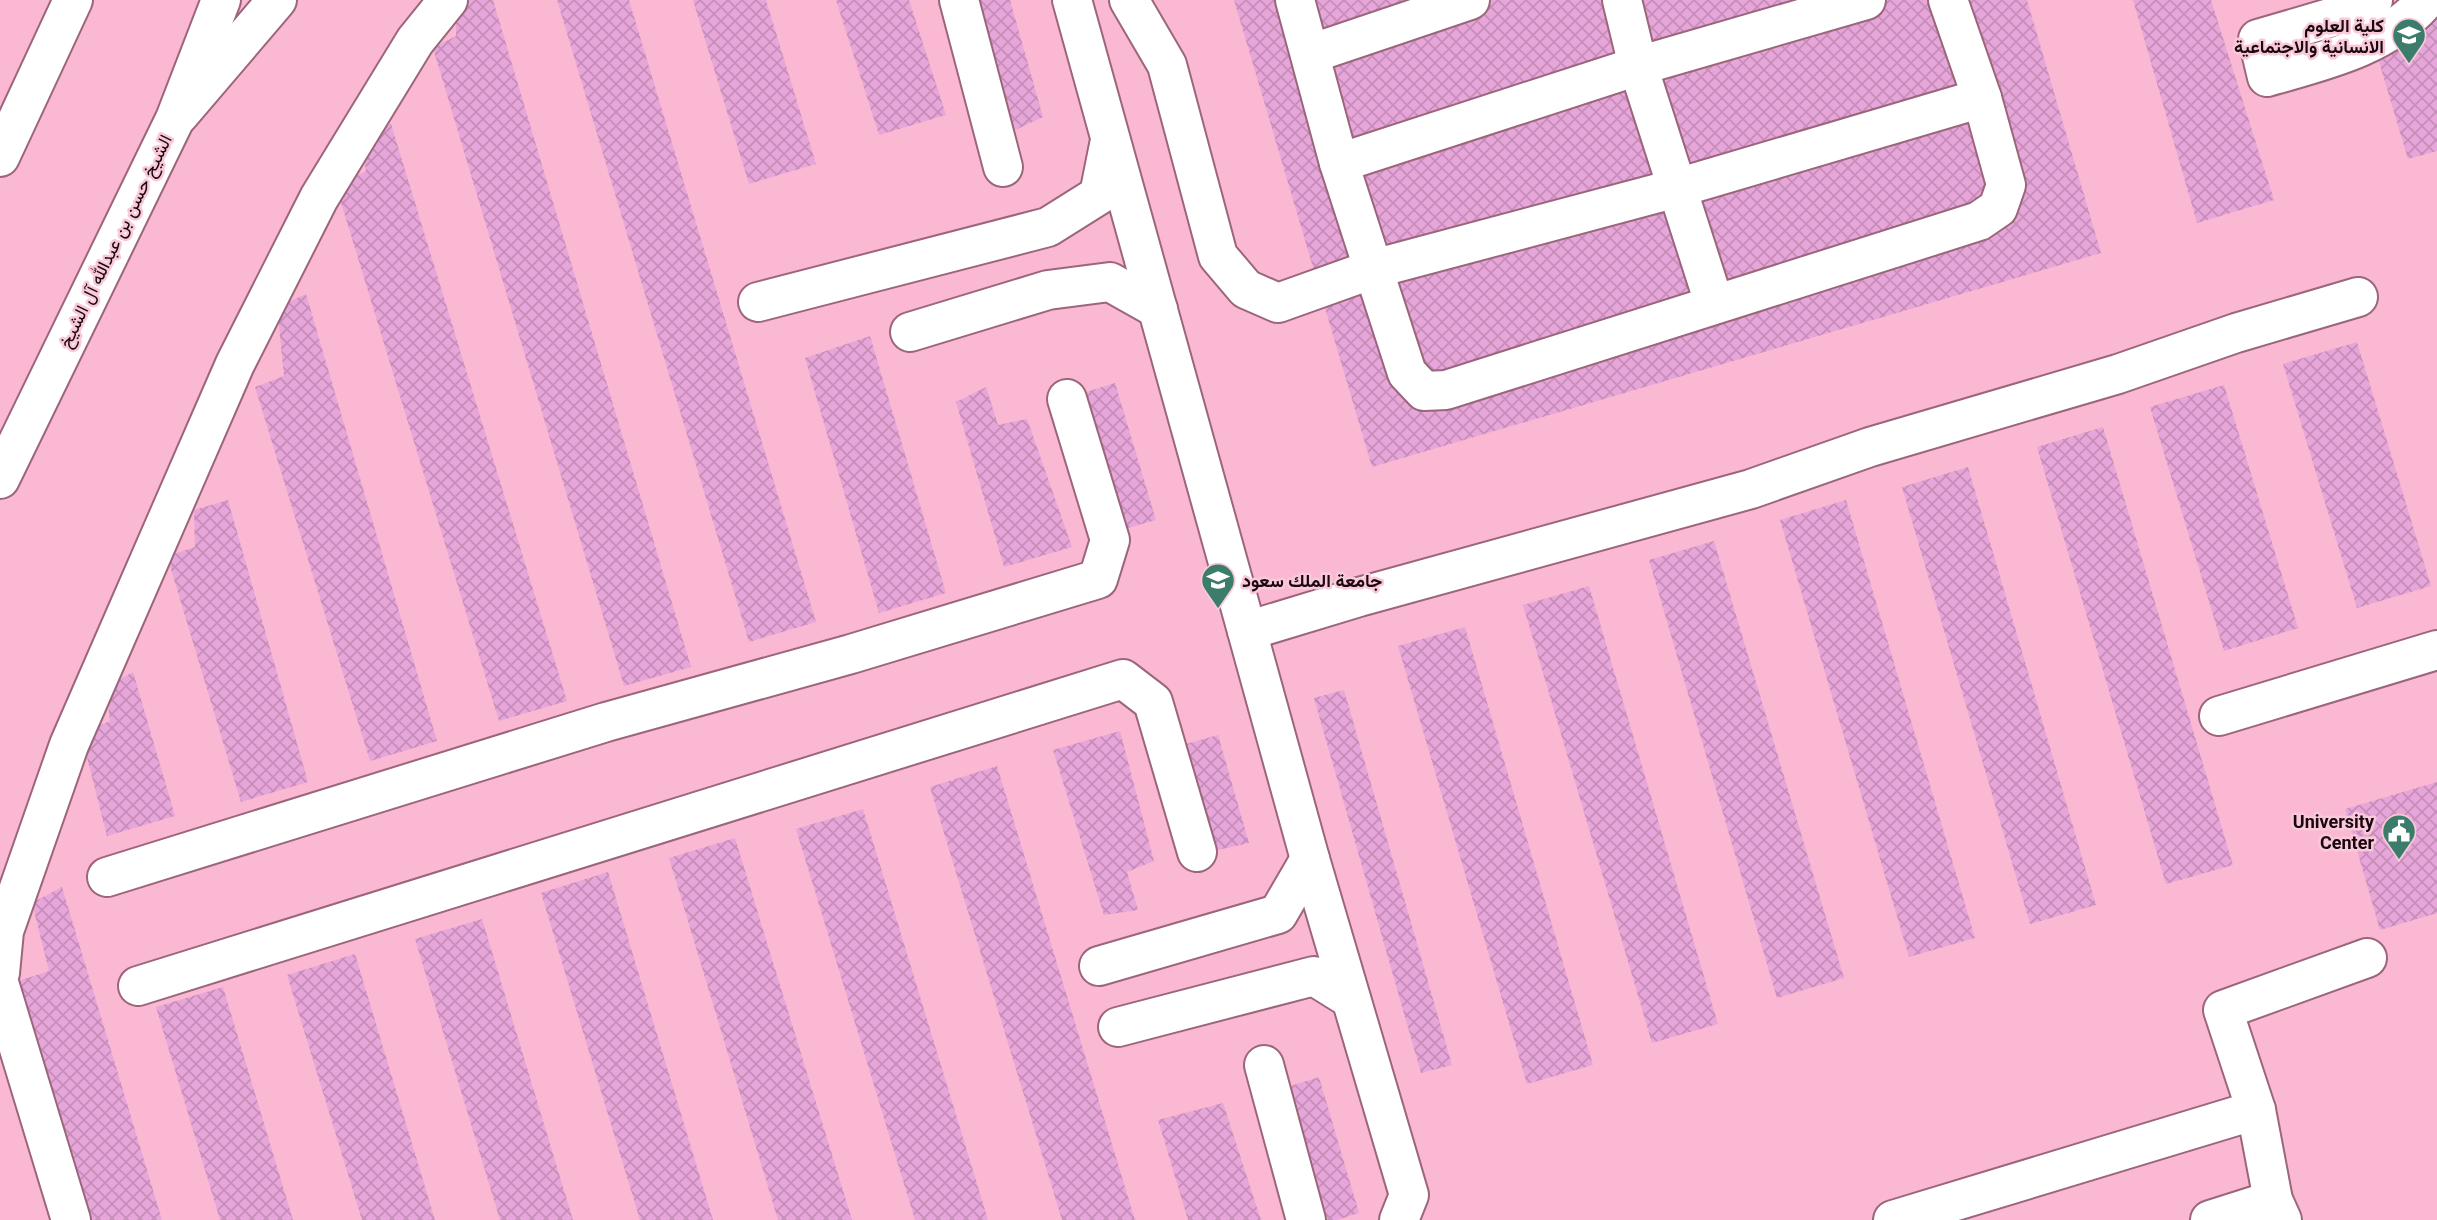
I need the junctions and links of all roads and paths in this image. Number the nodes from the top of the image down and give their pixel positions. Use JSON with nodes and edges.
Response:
{"nodes":[{"id":1,"x":73,"y":0,"type":"edge"},
{"id":2,"x":221,"y":0,"type":"edge"},
{"id":3,"x":277,"y":0,"type":"edge"},
{"id":4,"x":448,"y":0,"type":"edge"},
{"id":5,"x":959,"y":0,"type":"edge"},
{"id":6,"x":1072,"y":0,"type":"edge"},
{"id":7,"x":1129,"y":0,"type":"edge"},
{"id":8,"x":1295,"y":0,"type":"edge"},
{"id":9,"x":1470,"y":0,"type":"edge"},
{"id":10,"x":1622,"y":0,"type":"edge"},
{"id":11,"x":1867,"y":0,"type":"edge"},
{"id":12,"x":1948,"y":0,"type":"edge"},
{"id":13,"x":2373,"y":0,"type":"edge"},
{"id":14,"x":2426,"y":0,"type":"edge"},
{"id":15,"x":1310,"y":54,"type":"junction"},
{"id":16,"x":1638,"y":66,"type":"junction"},
{"id":17,"x":1982,"y":98,"type":"junction"},
{"id":18,"x":175,"y":119,"type":"junction"},
{"id":19,"x":1111,"y":140,"type":"junction"},
{"id":20,"x":0,"y":157,"type":"edge"},
{"id":21,"x":1339,"y":163,"type":"junction"},
{"id":22,"x":1003,"y":167,"type":"dead end"},
{"id":23,"x":1677,"y":188,"type":"junction"},
{"id":24,"x":1373,"y":269,"type":"junction"},
{"id":25,"x":2358,"y":297,"type":"dead end"},
{"id":26,"x":758,"y":302,"type":"dead end"},
{"id":27,"x":1714,"y":303,"type":"junction"},
{"id":28,"x":1158,"y":309,"type":"junction"},
{"id":29,"x":910,"y":332,"type":"dead end"},
{"id":30,"x":1067,"y":399,"type":"dead end"},
{"id":31,"x":0,"y":479,"type":"edge"},
{"id":32,"x":1247,"y":631,"type":"junction"},
{"id":33,"x":2437,"y":650,"type":"edge"},
{"id":34,"x":2219,"y":716,"type":"dead end"},
{"id":35,"x":1197,"y":852,"type":"dead end"},
{"id":36,"x":1310,"y":859,"type":"junction"},
{"id":37,"x":107,"y":877,"type":"dead end"},
{"id":38,"x":2367,"y":958,"type":"dead end"},
{"id":39,"x":1099,"y":966,"type":"dead end"},
{"id":40,"x":0,"y":973,"type":"edge"},
{"id":41,"x":0,"y":986,"type":"edge"},
{"id":42,"x":138,"y":986,"type":"dead end"},
{"id":43,"x":1351,"y":999,"type":"junction"},
{"id":44,"x":1118,"y":1027,"type":"dead end"},
{"id":45,"x":1264,"y":1065,"type":"dead end"},
{"id":46,"x":2256,"y":1110,"type":"junction"},
{"id":47,"x":2278,"y":1210,"type":"edge"},
{"id":48,"x":71,"y":1220,"type":"edge"},
{"id":49,"x":1306,"y":1220,"type":"edge"},
{"id":50,"x":1399,"y":1220,"type":"edge"},
{"id":51,"x":1892,"y":1220,"type":"edge"},
{"id":52,"x":2210,"y":1220,"type":"edge"}],
"edges":[{"from":1,"to":20,"type":"main road"},
{"from":2,"to":18,"type":"main road","name":"الشيخ حسن بن عبدالله آل الشيخ"},
{"from":3,"to":18,"type":"main road"},
{"from":4,"to":40,"type":"main road"},
{"from":5,"to":22,"type":"main road"},
{"from":6,"to":19,"type":"main road"},
{"from":7,"to":24,"type":"main road"},
{"from":8,"to":15,"type":"main road"},
{"from":9,"to":15,"type":"main road"},
{"from":10,"to":16,"type":"main road"},
{"from":11,"to":16,"type":"main road"},
{"from":12,"to":17,"type":"main road"},
{"from":13,"to":14,"type":"main road"},
{"from":15,"to":21,"type":"main road"},
{"from":16,"to":21,"type":"main road"},
{"from":16,"to":23,"type":"main road"},
{"from":17,"to":23,"type":"main road"},
{"from":17,"to":27,"type":"main road"},
{"from":18,"to":31,"type":"main road","name":"الشيخ حسن بن عبدالله آل الشيخ"},
{"from":19,"to":26,"type":"main road"},
{"from":19,"to":28,"type":"main road"},
{"from":21,"to":24,"type":"main road"},
{"from":23,"to":24,"type":"main road"},
{"from":23,"to":27,"type":"main road"},
{"from":24,"to":27,"type":"main road"},
{"from":25,"to":32,"type":"main road"},
{"from":28,"to":29,"type":"main road"},
{"from":28,"to":32,"type":"main road"},
{"from":30,"to":37,"type":"main road"},
{"from":32,"to":36,"type":"main road"},
{"from":33,"to":34,"type":"main road"},
{"from":35,"to":42,"type":"main road"},
{"from":36,"to":39,"type":"main road"},
{"from":36,"to":43,"type":"main road"},
{"from":38,"to":46,"type":"main road"},
{"from":41,"to":48,"type":"main road"},
{"from":43,"to":44,"type":"main road"},
{"from":43,"to":50,"type":"main road"},
{"from":45,"to":49,"type":"main road"},
{"from":46,"to":47,"type":"main road"},
{"from":46,"to":51,"type":"main road"},
{"from":47,"to":52,"type":"main road"}]}
